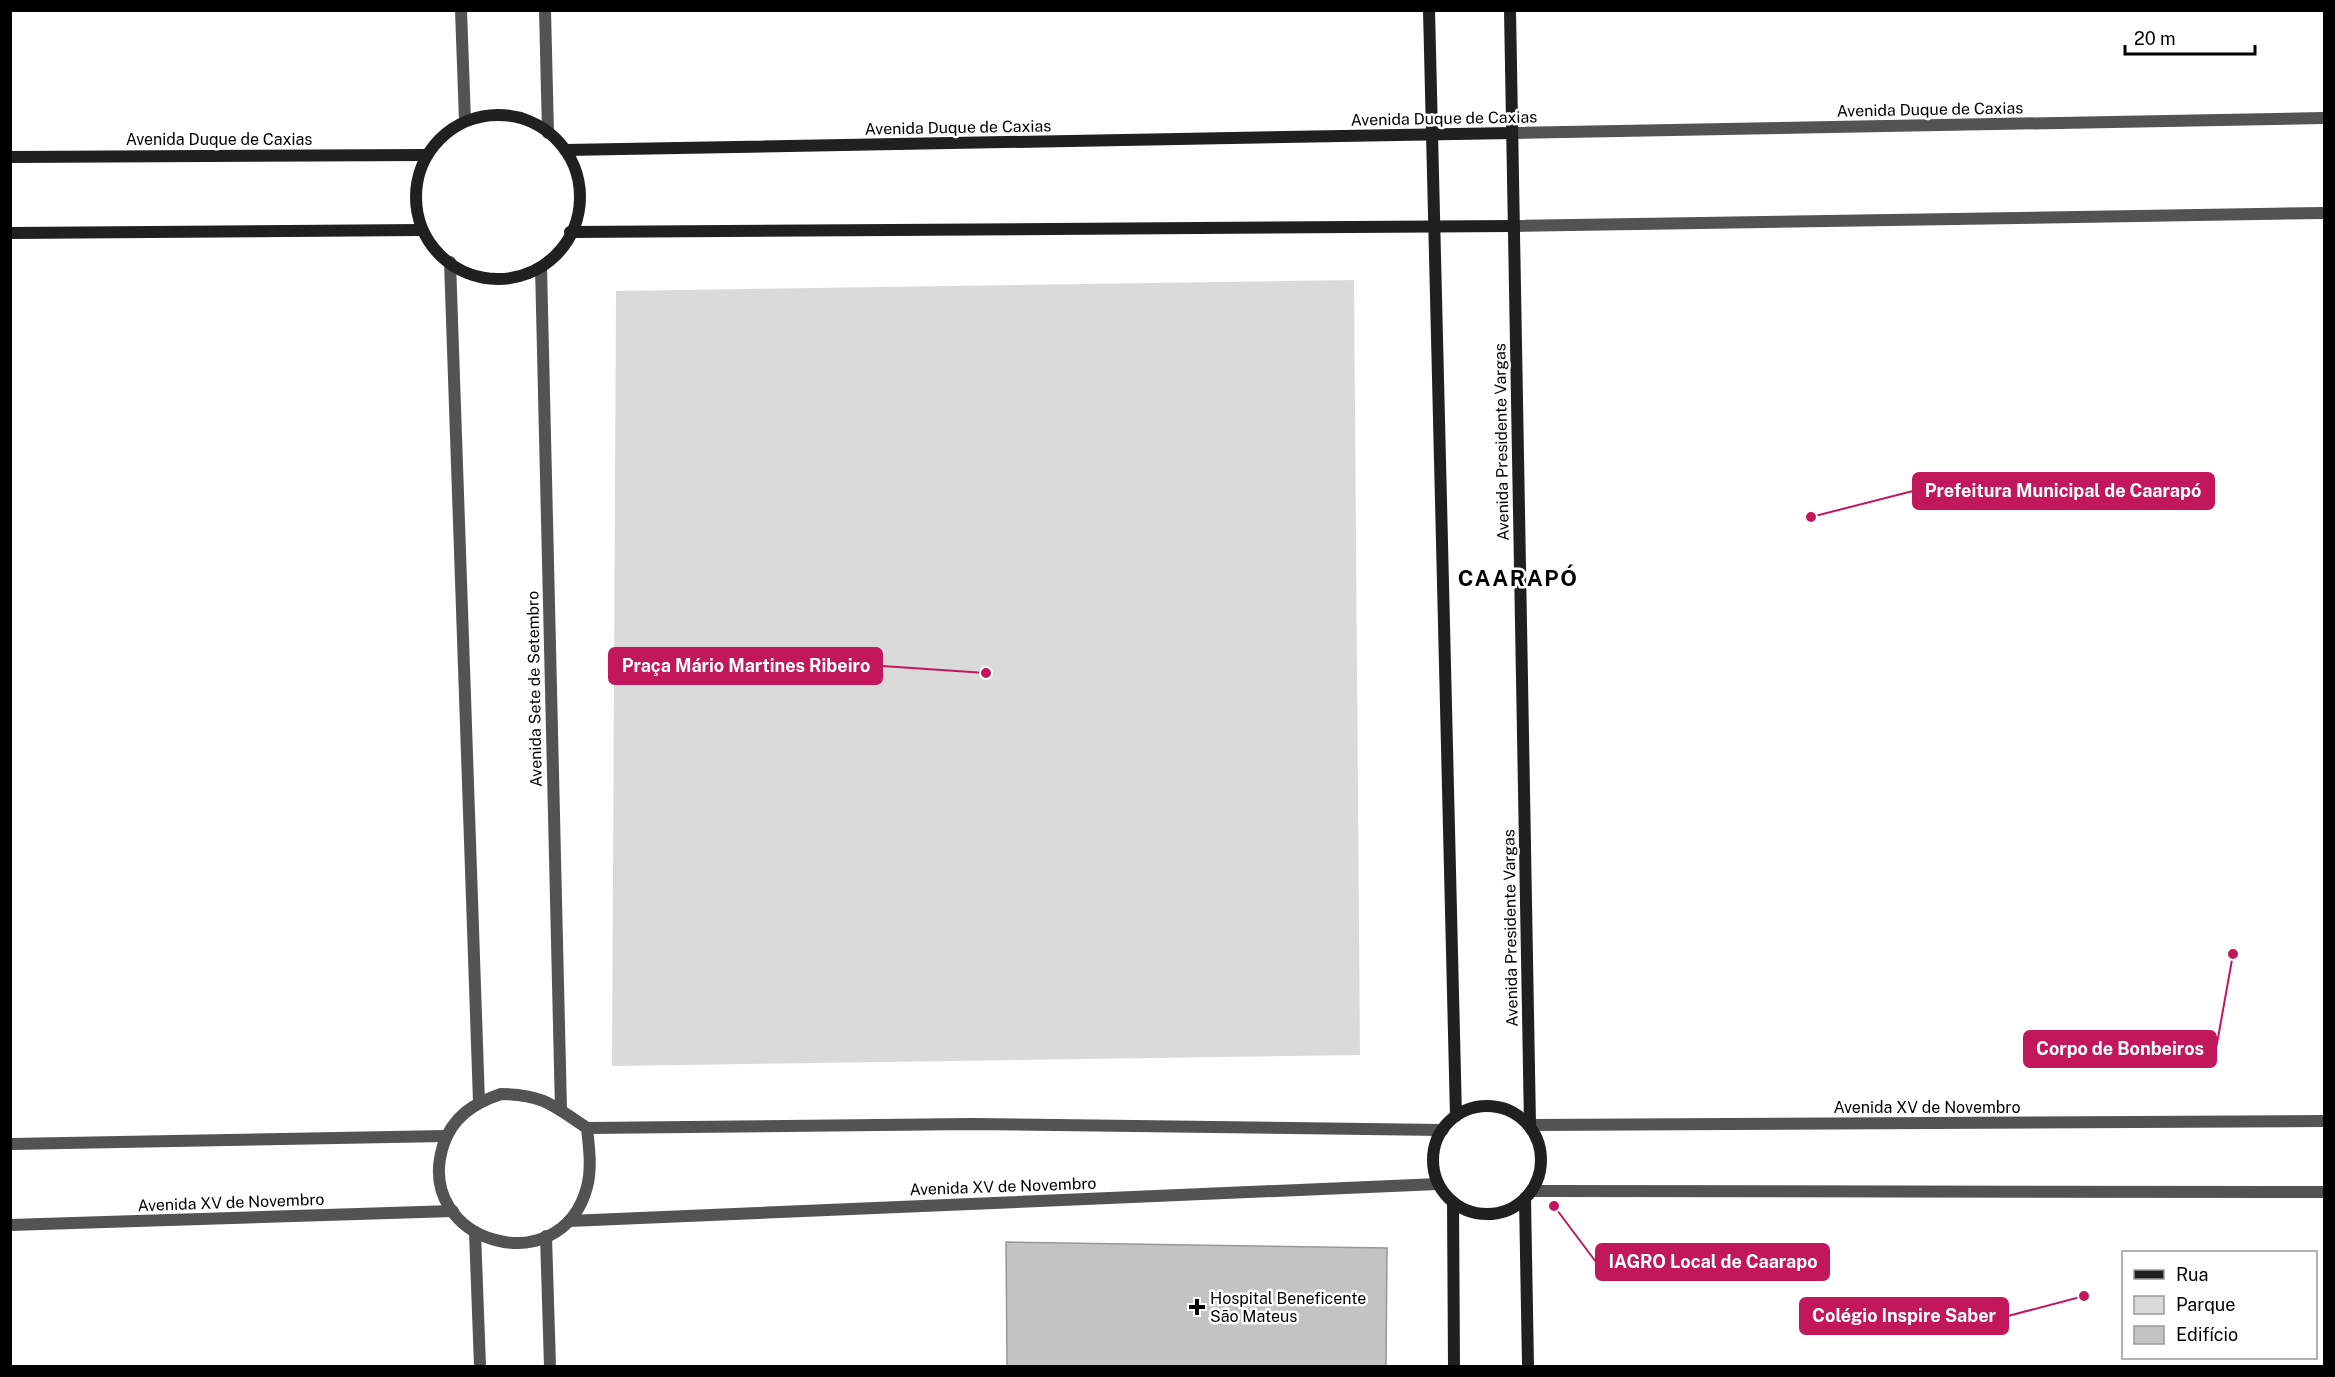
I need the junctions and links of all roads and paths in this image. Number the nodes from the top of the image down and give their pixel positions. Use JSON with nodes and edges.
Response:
{"nodes":[{"id":1,"x":461,"y":10,"type":"edge"},
{"id":2,"x":545,"y":10,"type":"edge"},
{"id":3,"x":1429,"y":10,"type":"edge"},
{"id":4,"x":1510,"y":10,"type":"edge"},
{"id":5,"x":2325,"y":118,"type":"edge"},
{"id":6,"x":465,"y":121,"type":"junction"},
{"id":7,"x":548,"y":133,"type":"junction"},
{"id":8,"x":1512,"y":133,"type":"junction"},
{"id":9,"x":1432,"y":134,"type":"junction"},
{"id":10,"x":565,"y":150,"type":"junction"},
{"id":11,"x":427,"y":155,"type":"junction"},
{"id":12,"x":10,"y":157,"type":"edge"},
{"id":13,"x":2325,"y":213,"type":"edge"},
{"id":14,"x":1514,"y":226,"type":"junction"},
{"id":15,"x":1434,"y":228,"type":"junction"},
{"id":16,"x":422,"y":230,"type":"junction"},
{"id":17,"x":570,"y":232,"type":"junction"},
{"id":18,"x":10,"y":233,"type":"edge"},
{"id":19,"x":450,"y":262,"type":"junction"},
{"id":20,"x":541,"y":267,"type":"junction"},
{"id":21,"x":479,"y":1102,"type":"junction"},
{"id":22,"x":561,"y":1110,"type":"junction"},
{"id":23,"x":1456,"y":1116,"type":"junction"},
{"id":24,"x":2325,"y":1121,"type":"edge"},
{"id":25,"x":1530,"y":1125,"type":"junction"},
{"id":26,"x":587,"y":1128,"type":"junction"},
{"id":27,"x":1443,"y":1130,"type":"junction"},
{"id":28,"x":446,"y":1136,"type":"junction"},
{"id":29,"x":10,"y":1144,"type":"edge"},
{"id":30,"x":1438,"y":1184,"type":"junction"},
{"id":31,"x":2325,"y":1192,"type":"edge"},
{"id":32,"x":1529,"y":1195,"type":"junction"},
{"id":33,"x":1453,"y":1202,"type":"junction"},
{"id":34,"x":453,"y":1211,"type":"junction"},
{"id":35,"x":569,"y":1221,"type":"junction"},
{"id":36,"x":10,"y":1225,"type":"edge"},
{"id":37,"x":475,"y":1232,"type":"junction"},
{"id":38,"x":546,"y":1236,"type":"junction"},
{"id":39,"x":480,"y":1366,"type":"edge"},
{"id":40,"x":550,"y":1366,"type":"edge"},
{"id":41,"x":1454,"y":1366,"type":"edge"},
{"id":42,"x":1528,"y":1366,"type":"edge"}],
"edges":[{"from":1,"to":6,"type":"street"},
{"from":2,"to":7,"type":"street"},
{"from":3,"to":9,"type":"street"},
{"from":4,"to":8,"type":"street","name":"Avenida Presidente Vargas"},
{"from":5,"to":8,"type":"street","name":"Avenida Duque de Caxias"},
{"from":6,"to":7,"type":"street"},
{"from":6,"to":11,"type":"street"},
{"from":7,"to":10,"type":"street"},
{"from":8,"to":9,"type":"street","name":"Avenida Duque de Caxias"},
{"from":8,"to":14,"type":"street","name":"Avenida Presidente Vargas"},
{"from":9,"to":10,"type":"street","name":"Avenida Duque de Caxias"},
{"from":9,"to":15,"type":"street"},
{"from":10,"to":17,"type":"street"},
{"from":11,"to":12,"type":"street","name":"Avenida Duque de Caxias"},
{"from":11,"to":16,"type":"street"},
{"from":13,"to":14,"type":"street"},
{"from":14,"to":15,"type":"street"},
{"from":14,"to":25,"type":"street","name":"Avenida Presidente Vargas"},
{"from":15,"to":17,"type":"street"},
{"from":15,"to":23,"type":"street"},
{"from":16,"to":18,"type":"street"},
{"from":16,"to":19,"type":"street"},
{"from":17,"to":20,"type":"street"},
{"from":19,"to":20,"type":"street"},
{"from":19,"to":21,"type":"street"},
{"from":20,"to":22,"type":"street","name":"Avenida Sete de Setembro"},
{"from":21,"to":22,"type":"street"},
{"from":21,"to":28,"type":"street"},
{"from":22,"to":26,"type":"street"},
{"from":23,"to":25,"type":"street"},
{"from":23,"to":27,"type":"street"},
{"from":24,"to":25,"type":"street","name":"Avenida XV de Novembro"},
{"from":25,"to":32,"type":"street"},
{"from":26,"to":27,"type":"street"},
{"from":26,"to":35,"type":"street"},
{"from":27,"to":30,"type":"street"},
{"from":28,"to":29,"type":"street"},
{"from":28,"to":34,"type":"street"},
{"from":30,"to":33,"type":"street"},
{"from":30,"to":35,"type":"street","name":"Avenida XV de Novembro"},
{"from":31,"to":32,"type":"street"},
{"from":32,"to":33,"type":"street"},
{"from":32,"to":42,"type":"street"},
{"from":33,"to":41,"type":"street"},
{"from":34,"to":36,"type":"street","name":"Avenida XV de Novembro"},
{"from":34,"to":37,"type":"street"},
{"from":35,"to":38,"type":"street"},
{"from":37,"to":38,"type":"street"},
{"from":37,"to":39,"type":"street"},
{"from":38,"to":40,"type":"street"}]}
